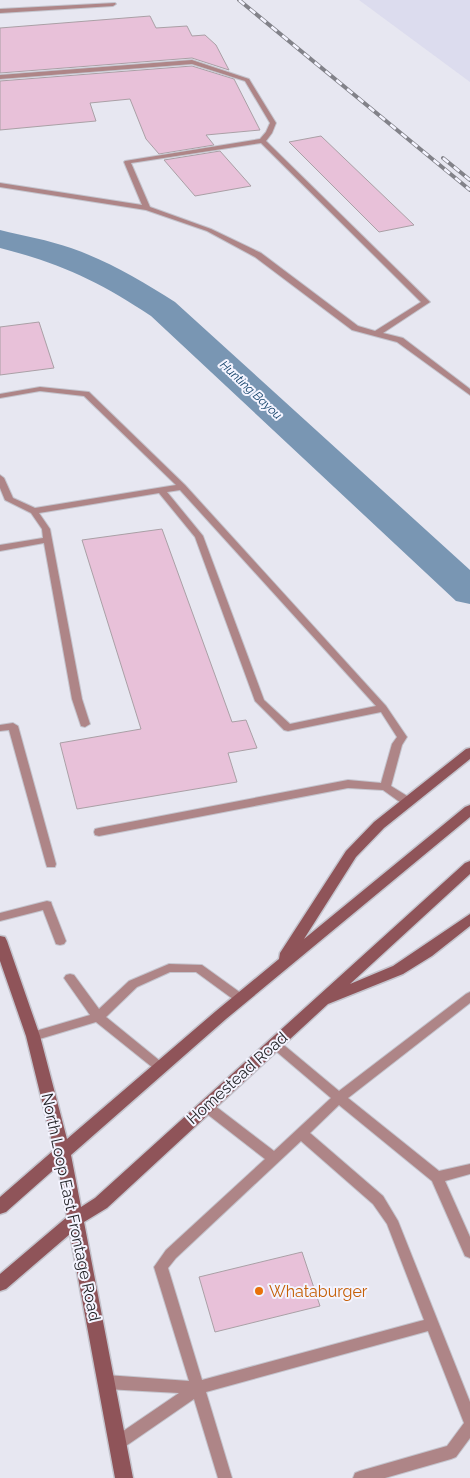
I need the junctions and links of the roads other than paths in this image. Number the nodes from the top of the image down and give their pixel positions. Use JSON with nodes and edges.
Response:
{"nodes":[{"id":1,"x":114,"y":4,"type":"dead end"},
{"id":2,"x":0,"y":11,"type":"edge"},
{"id":3,"x":0,"y":77,"type":"edge"},
{"id":4,"x":262,"y":142,"type":"junction"},
{"id":5,"x":0,"y":185,"type":"edge"},
{"id":6,"x":147,"y":208,"type":"junction"},
{"id":7,"x":376,"y":334,"type":"junction"},
{"id":8,"x":470,"y":393,"type":"edge"},
{"id":9,"x":0,"y":396,"type":"edge"},
{"id":10,"x":0,"y":478,"type":"edge"},
{"id":11,"x":182,"y":487,"type":"junction"},
{"id":12,"x":161,"y":490,"type":"junction"},
{"id":13,"x":34,"y":511,"type":"junction"},
{"id":14,"x":48,"y":540,"type":"junction"},
{"id":15,"x":0,"y":548,"type":"edge"},
{"id":16,"x":383,"y":708,"type":"junction"},
{"id":17,"x":85,"y":724,"type":"dead end"},
{"id":18,"x":0,"y":728,"type":"edge"},
{"id":19,"x":470,"y":752,"type":"edge"},
{"id":20,"x":385,"y":787,"type":"junction"},
{"id":21,"x":408,"y":802,"type":"junction"},
{"id":22,"x":470,"y":810,"type":"edge"},
{"id":23,"x":99,"y":832,"type":"dead end"},
{"id":24,"x":51,"y":864,"type":"dead end"},
{"id":25,"x":470,"y":866,"type":"edge"},
{"id":26,"x":0,"y":917,"type":"edge"},
{"id":27,"x":470,"y":919,"type":"edge"},
{"id":28,"x":0,"y":941,"type":"edge"},
{"id":29,"x":60,"y":941,"type":"dead end"},
{"id":30,"x":278,"y":968,"type":"junction"},
{"id":31,"x":70,"y":978,"type":"dead end"},
{"id":32,"x":470,"y":997,"type":"edge"},
{"id":33,"x":241,"y":999,"type":"junction"},
{"id":34,"x":320,"y":1002,"type":"junction"},
{"id":35,"x":98,"y":1017,"type":"junction"},
{"id":36,"x":33,"y":1036,"type":"junction"},
{"id":37,"x":275,"y":1044,"type":"junction"},
{"id":38,"x":161,"y":1068,"type":"junction"},
{"id":39,"x":339,"y":1098,"type":"junction"},
{"id":40,"x":206,"y":1106,"type":"junction"},
{"id":41,"x":301,"y":1133,"type":"junction"},
{"id":42,"x":63,"y":1153,"type":"junction"},
{"id":43,"x":274,"y":1158,"type":"junction"},
{"id":44,"x":470,"y":1169,"type":"edge"},
{"id":45,"x":437,"y":1176,"type":"junction"},
{"id":46,"x":0,"y":1207,"type":"edge"},
{"id":47,"x":76,"y":1219,"type":"junction"},
{"id":48,"x":470,"y":1252,"type":"edge"},
{"id":49,"x":0,"y":1284,"type":"edge"},
{"id":50,"x":432,"y":1324,"type":"junction"},
{"id":51,"x":106,"y":1382,"type":"junction"},
{"id":52,"x":198,"y":1388,"type":"junction"},
{"id":53,"x":470,"y":1420,"type":"edge"},
{"id":54,"x":470,"y":1427,"type":"edge"},
{"id":55,"x":118,"y":1443,"type":"junction"},
{"id":56,"x":124,"y":1478,"type":"edge"},
{"id":57,"x":225,"y":1478,"type":"edge"},
{"id":58,"x":360,"y":1478,"type":"edge"}],
"edges":[{"from":1,"to":2,"type":"lane"},
{"from":3,"to":4,"type":"lane"},
{"from":4,"to":6,"type":"lane"},
{"from":4,"to":7,"type":"lane"},
{"from":5,"to":6,"type":"lane"},
{"from":6,"to":7,"type":"lane"},
{"from":7,"to":8,"type":"lane"},
{"from":9,"to":11,"type":"lane"},
{"from":10,"to":13,"type":"lane"},
{"from":11,"to":12,"type":"lane"},
{"from":11,"to":16,"type":"lane"},
{"from":12,"to":13,"type":"lane"},
{"from":12,"to":16,"type":"lane"},
{"from":13,"to":14,"type":"lane"},
{"from":14,"to":15,"type":"lane"},
{"from":14,"to":17,"type":"lane"},
{"from":16,"to":20,"type":"lane"},
{"from":18,"to":24,"type":"lane"},
{"from":19,"to":21,"type":"main road"},
{"from":20,"to":21,"type":"lane"},
{"from":20,"to":23,"type":"lane"},
{"from":21,"to":30,"type":"main road"},
{"from":22,"to":30,"type":"main road"},
{"from":25,"to":34,"type":"main road","name":"Homestead Road"},
{"from":26,"to":29,"type":"lane"},
{"from":27,"to":34,"type":"main road"},
{"from":28,"to":36,"type":"main road","name":"North Loop East Frontage Road"},
{"from":30,"to":33,"type":"main road"},
{"from":31,"to":35,"type":"lane"},
{"from":32,"to":39,"type":"lane"},
{"from":33,"to":35,"type":"lane"},
{"from":33,"to":38,"type":"main road"},
{"from":34,"to":37,"type":"main road","name":"Homestead Road"},
{"from":35,"to":36,"type":"lane"},
{"from":35,"to":38,"type":"lane"},
{"from":36,"to":42,"type":"main road","name":"North Loop East Frontage Road"},
{"from":37,"to":39,"type":"lane"},
{"from":37,"to":40,"type":"main road","name":"Homestead Road"},
{"from":38,"to":42,"type":"main road"},
{"from":39,"to":41,"type":"lane"},
{"from":39,"to":45,"type":"lane"},
{"from":40,"to":43,"type":"lane"},
{"from":40,"to":47,"type":"main road","name":"Homestead Road"},
{"from":41,"to":43,"type":"lane"},
{"from":41,"to":50,"type":"lane"},
{"from":42,"to":46,"type":"main road"},
{"from":42,"to":47,"type":"main road","name":"North Loop East Frontage Road"},
{"from":43,"to":52,"type":"lane"},
{"from":44,"to":45,"type":"lane"},
{"from":45,"to":48,"type":"lane"},
{"from":47,"to":49,"type":"main road","name":"Homestead Road"},
{"from":47,"to":51,"type":"main road","name":"North Loop East Frontage Road"},
{"from":50,"to":52,"type":"lane"},
{"from":50,"to":53,"type":"lane"},
{"from":51,"to":52,"type":"lane"},
{"from":51,"to":55,"type":"main road","name":"North Loop East Frontage Road"},
{"from":52,"to":55,"type":"lane"},
{"from":52,"to":57,"type":"lane"},
{"from":54,"to":58,"type":"lane"},
{"from":55,"to":56,"type":"main road","name":"North Loop East Frontage Road"}]}
